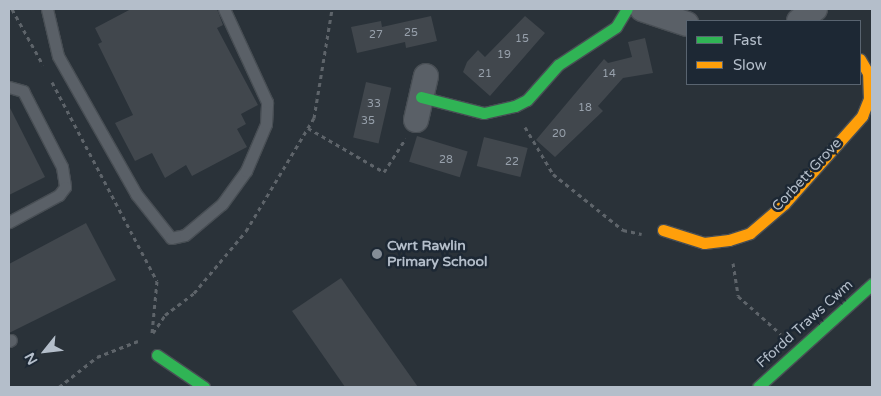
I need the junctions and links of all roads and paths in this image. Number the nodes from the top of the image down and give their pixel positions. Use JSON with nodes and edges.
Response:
{"nodes":[{"id":1,"x":12,"y":9,"type":"edge"},
{"id":2,"x":46,"y":9,"type":"edge"},
{"id":3,"x":224,"y":9,"type":"edge"},
{"id":4,"x":332,"y":9,"type":"edge"},
{"id":5,"x":627,"y":9,"type":"edge"},
{"id":6,"x":642,"y":9,"type":"edge"},
{"id":7,"x":686,"y":24,"type":"edge"},
{"id":8,"x":861,"y":61,"type":"edge"},
{"id":9,"x":45,"y":69,"type":"dead end"},
{"id":10,"x":50,"y":78,"type":"dead end"},
{"id":11,"x":9,"y":87,"type":"edge"},
{"id":12,"x":424,"y":87,"type":"joint"},
{"id":13,"x":515,"y":106,"type":"junction"},
{"id":14,"x":416,"y":120,"type":"joint"},
{"id":15,"x":308,"y":128,"type":"junction"},
{"id":16,"x":9,"y":222,"type":"edge"},
{"id":17,"x":664,"y":230,"type":"joint"},
{"id":18,"x":729,"y":240,"type":"junction"},
{"id":19,"x":872,"y":284,"type":"edge"},
{"id":20,"x":152,"y":333,"type":"junction"},
{"id":21,"x":787,"y":340,"type":"dead end"},
{"id":22,"x":157,"y":355,"type":"joint"},
{"id":23,"x":59,"y":387,"type":"edge"},
{"id":24,"x":204,"y":387,"type":"edge"},
{"id":25,"x":758,"y":387,"type":"edge"}],
"edges":[{"from":1,"to":9,"type":"path"},
{"from":2,"to":3,"type":"lane"},
{"from":4,"to":15,"type":"path"},
{"from":5,"to":13,"type":"street"},
{"from":6,"to":7,"type":"street"},
{"from":8,"to":18,"type":"street","name":"Corbett Grove"},
{"from":10,"to":20,"type":"path"},
{"from":11,"to":16,"type":"lane"},
{"from":12,"to":13,"type":"street"},
{"from":12,"to":14,"type":"street"},
{"from":13,"to":17,"type":"path"},
{"from":14,"to":15,"type":"path"},
{"from":15,"to":20,"type":"path"},
{"from":17,"to":18,"type":"street","name":"Corbett Grove"},
{"from":18,"to":21,"type":"path"},
{"from":19,"to":25,"type":"street","name":"Ffordd Traws Cwm"},
{"from":20,"to":22,"type":"path"},
{"from":20,"to":23,"type":"path"},
{"from":22,"to":24,"type":"street"}]}
